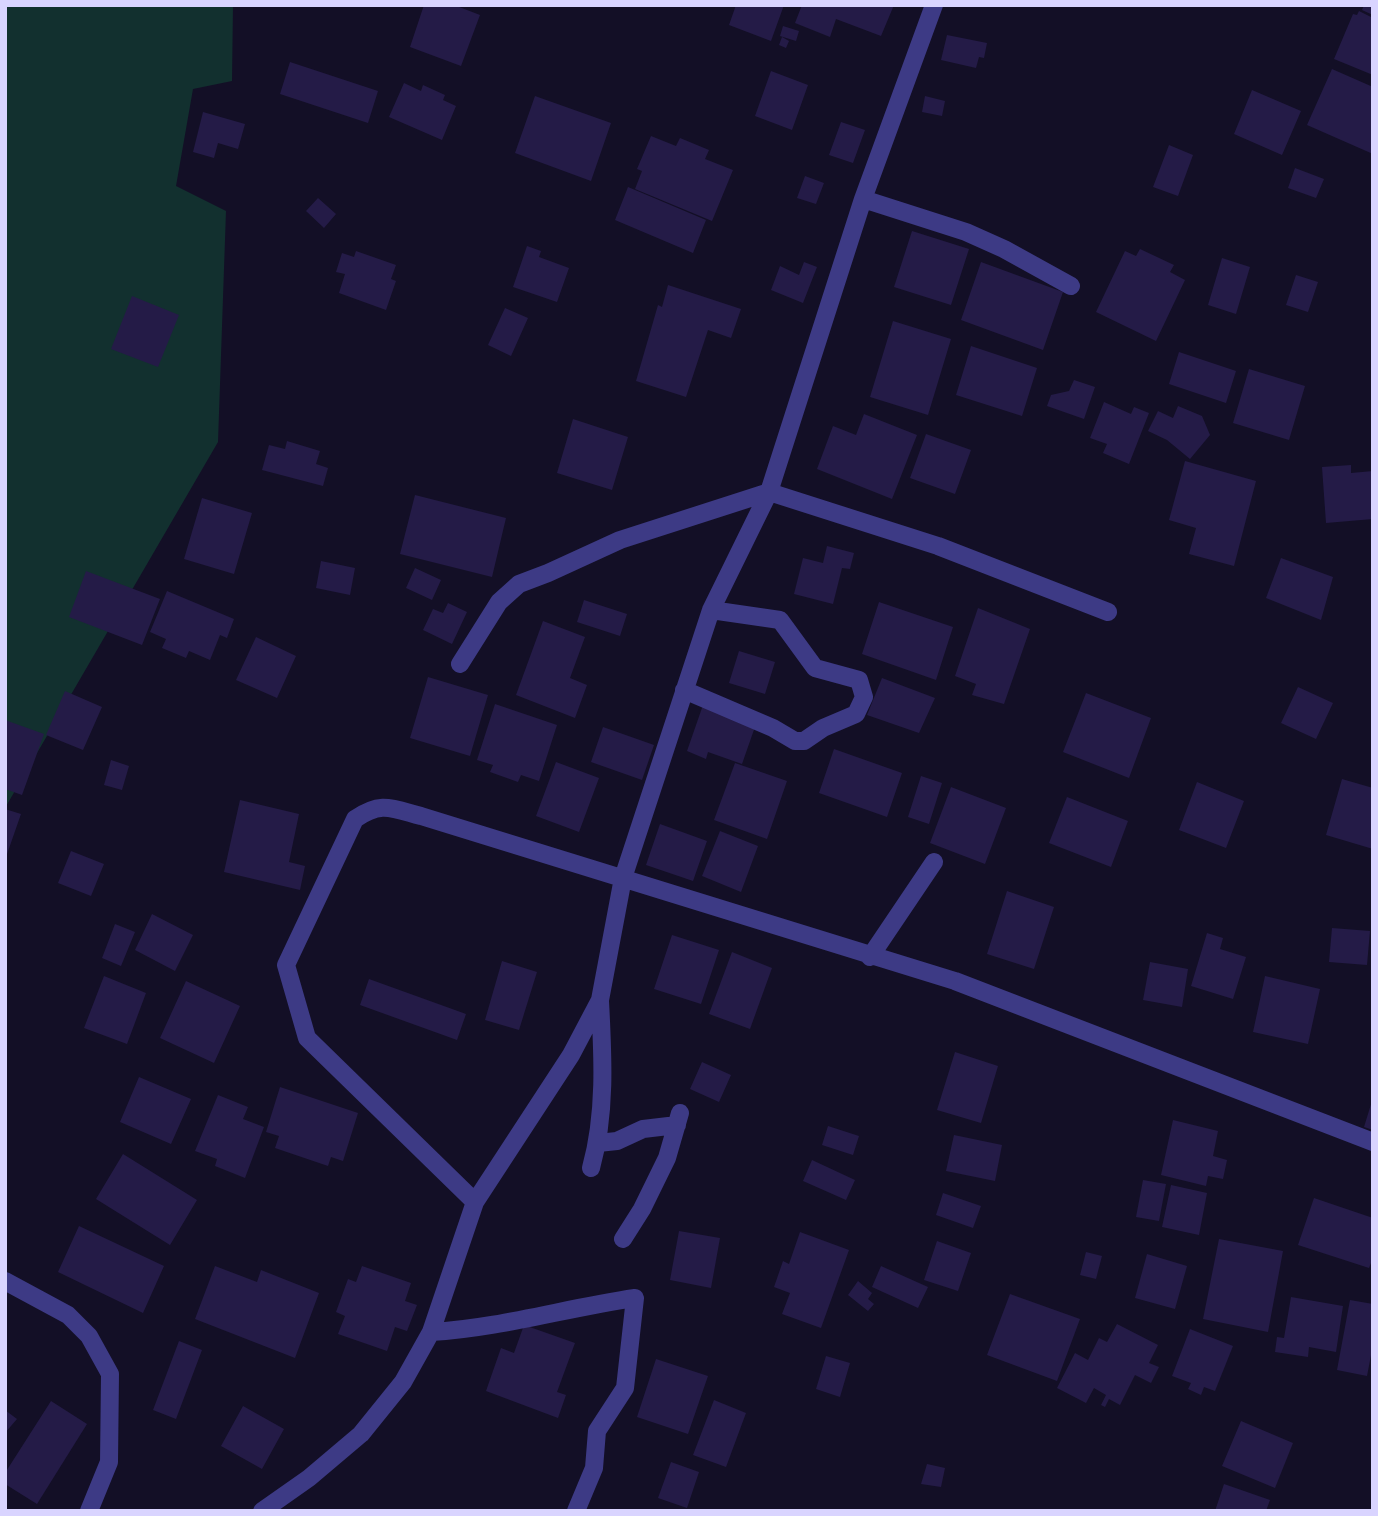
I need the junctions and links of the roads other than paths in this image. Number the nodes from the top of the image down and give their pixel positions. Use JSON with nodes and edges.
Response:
{"nodes":[{"id":1,"x":934,"y":5,"type":"edge"},
{"id":2,"x":863,"y":200,"type":"junction"},
{"id":3,"x":1071,"y":286,"type":"dead end"},
{"id":4,"x":769,"y":492,"type":"junction"},
{"id":5,"x":711,"y":610,"type":"junction"},
{"id":6,"x":1108,"y":612,"type":"dead end"},
{"id":7,"x":460,"y":664,"type":"dead end"},
{"id":8,"x":684,"y":690,"type":"junction"},
{"id":9,"x":934,"y":862,"type":"dead end"},
{"id":10,"x":623,"y":878,"type":"junction"},
{"id":11,"x":870,"y":957,"type":"junction"},
{"id":12,"x":600,"y":1000,"type":"junction"},
{"id":13,"x":1373,"y":1142,"type":"edge"},
{"id":14,"x":598,"y":1143,"type":"junction"},
{"id":15,"x":591,"y":1168,"type":"dead end"},
{"id":16,"x":475,"y":1202,"type":"junction"},
{"id":17,"x":624,"y":1239,"type":"dead end"},
{"id":18,"x":5,"y":1281,"type":"edge"},
{"id":19,"x":431,"y":1332,"type":"junction"},
{"id":20,"x":89,"y":1511,"type":"edge"},
{"id":21,"x":262,"y":1511,"type":"edge"},
{"id":22,"x":576,"y":1511,"type":"edge"}],
"edges":[{"from":1,"to":2,"type":"street"},
{"from":2,"to":3,"type":"street"},
{"from":2,"to":4,"type":"street"},
{"from":4,"to":5,"type":"street"},
{"from":4,"to":6,"type":"street"},
{"from":4,"to":7,"type":"street"},
{"from":5,"to":8,"type":"street"},
{"from":5,"to":8,"type":"street"},
{"from":8,"to":10,"type":"street"},
{"from":9,"to":11,"type":"street"},
{"from":10,"to":11,"type":"street"},
{"from":10,"to":12,"type":"street"},
{"from":10,"to":16,"type":"street"},
{"from":11,"to":13,"type":"street"},
{"from":12,"to":14,"type":"street"},
{"from":12,"to":16,"type":"street"},
{"from":14,"to":15,"type":"street"},
{"from":14,"to":17,"type":"street"},
{"from":16,"to":19,"type":"street"},
{"from":18,"to":20,"type":"street"},
{"from":19,"to":21,"type":"street"},
{"from":19,"to":22,"type":"street"}]}
